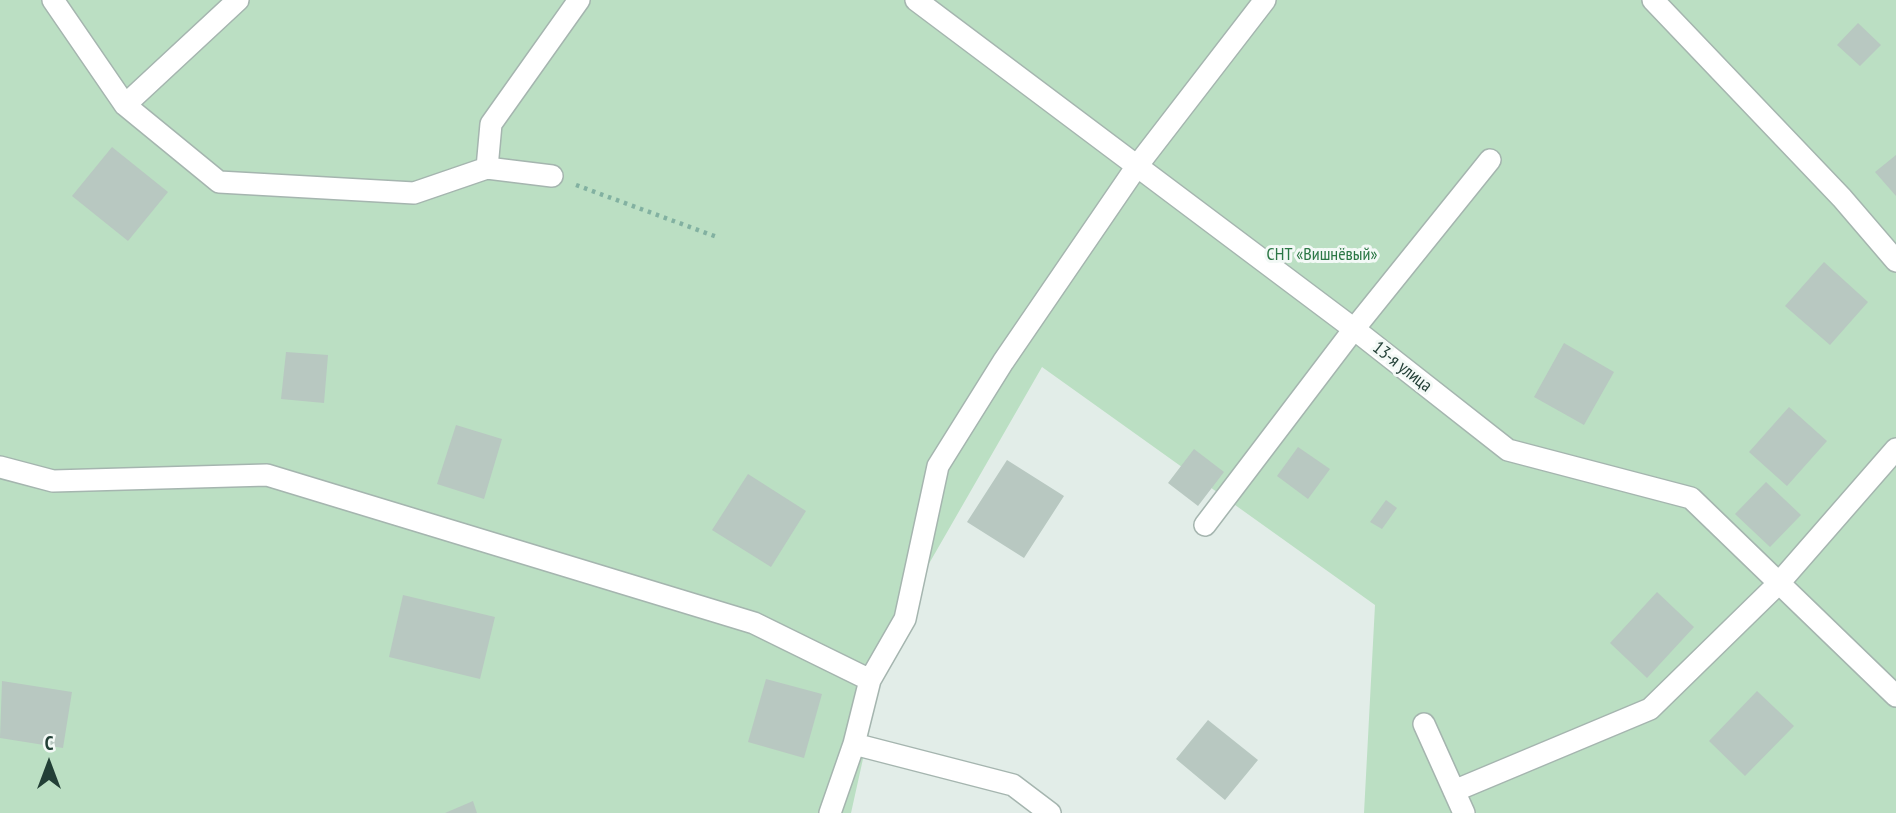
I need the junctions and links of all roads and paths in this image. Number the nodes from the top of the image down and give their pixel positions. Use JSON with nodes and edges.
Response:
{"nodes":[{"id":1,"x":54,"y":0,"type":"edge"},
{"id":2,"x":238,"y":0,"type":"edge"},
{"id":3,"x":579,"y":0,"type":"edge"},
{"id":4,"x":916,"y":0,"type":"edge"},
{"id":5,"x":1265,"y":0,"type":"edge"},
{"id":6,"x":1653,"y":0,"type":"edge"},
{"id":7,"x":125,"y":105,"type":"junction"},
{"id":8,"x":1490,"y":160,"type":"dead end"},
{"id":9,"x":1137,"y":166,"type":"junction"},
{"id":10,"x":487,"y":169,"type":"junction"},
{"id":11,"x":552,"y":176,"type":"joint"},
{"id":12,"x":717,"y":237,"type":"dead end"},
{"id":13,"x":1896,"y":261,"type":"edge"},
{"id":14,"x":1354,"y":329,"type":"junction"},
{"id":15,"x":1896,"y":449,"type":"edge"},
{"id":16,"x":0,"y":467,"type":"edge"},
{"id":17,"x":1205,"y":525,"type":"dead end"},
{"id":18,"x":1779,"y":583,"type":"junction"},
{"id":19,"x":870,"y":680,"type":"junction"},
{"id":20,"x":1896,"y":696,"type":"edge"},
{"id":21,"x":1424,"y":724,"type":"dead end"},
{"id":22,"x":854,"y":744,"type":"junction"},
{"id":23,"x":1454,"y":791,"type":"junction"},
{"id":24,"x":830,"y":813,"type":"edge"},
{"id":25,"x":1050,"y":813,"type":"edge"},
{"id":26,"x":1464,"y":813,"type":"edge"}],
"edges":[{"from":1,"to":7,"type":"street"},
{"from":2,"to":7,"type":"street"},
{"from":3,"to":10,"type":"street"},
{"from":4,"to":9,"type":"street","name":"13-я улица"},
{"from":5,"to":9,"type":"street"},
{"from":6,"to":13,"type":"street"},
{"from":7,"to":10,"type":"street"},
{"from":8,"to":14,"type":"street"},
{"from":9,"to":14,"type":"street","name":"13-я улица"},
{"from":9,"to":19,"type":"street"},
{"from":10,"to":11,"type":"street"},
{"from":11,"to":12,"type":"path"},
{"from":14,"to":17,"type":"street"},
{"from":14,"to":18,"type":"street","name":"13-я улица"},
{"from":15,"to":18,"type":"street"},
{"from":16,"to":19,"type":"street"},
{"from":18,"to":20,"type":"street","name":"13-я улица"},
{"from":18,"to":23,"type":"street"},
{"from":19,"to":22,"type":"street"},
{"from":21,"to":23,"type":"street"},
{"from":22,"to":24,"type":"street"},
{"from":22,"to":25,"type":"street"},
{"from":23,"to":26,"type":"street"}]}
